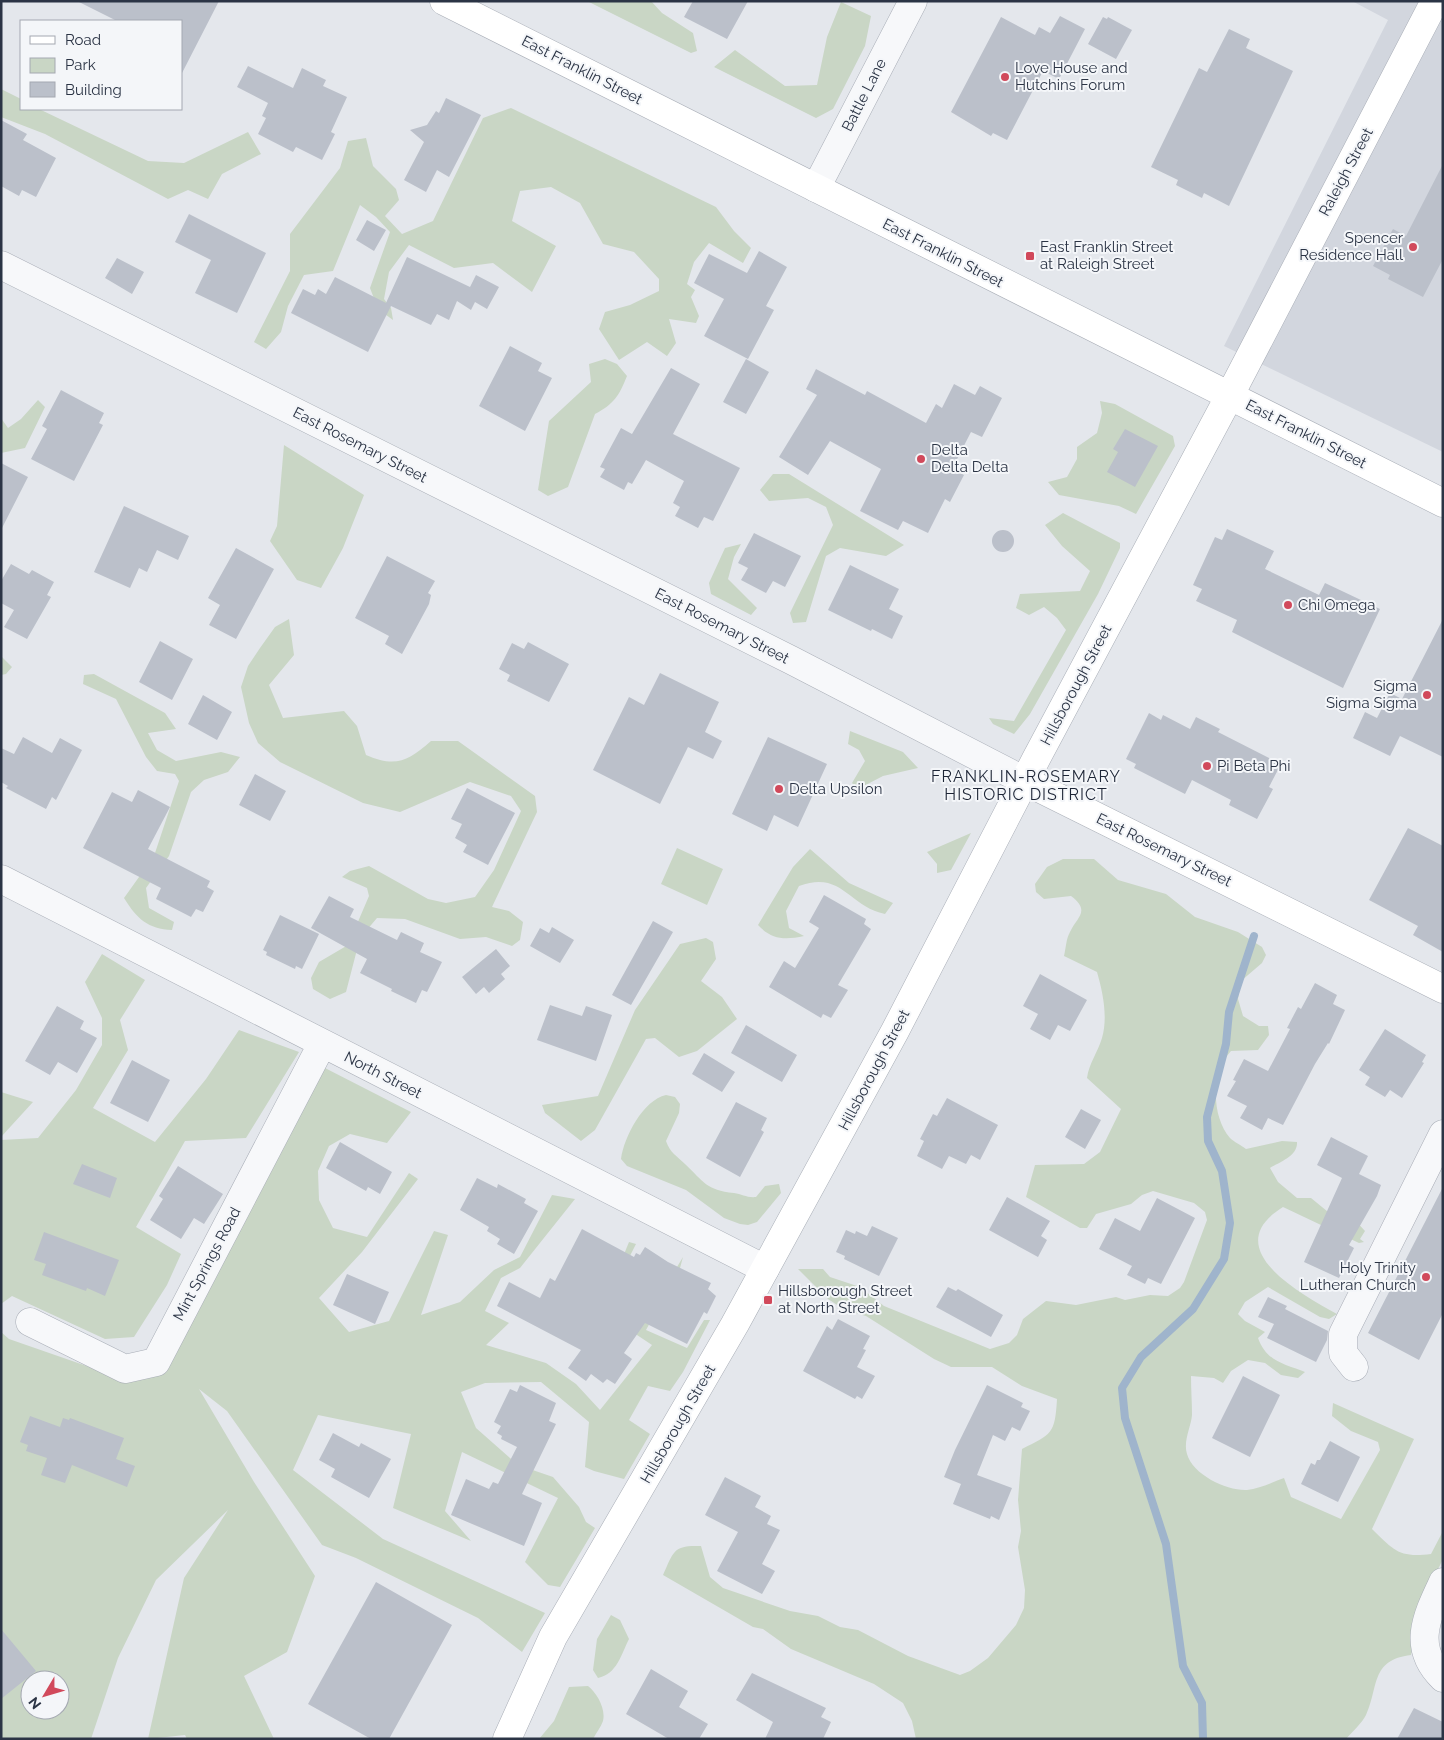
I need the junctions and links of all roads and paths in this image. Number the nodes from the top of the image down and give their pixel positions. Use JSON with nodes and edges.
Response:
{"nodes":[{"id":1,"x":444,"y":1,"type":"edge"},
{"id":2,"x":913,"y":1,"type":"edge"},
{"id":3,"x":1435,"y":1,"type":"edge"},
{"id":4,"x":816,"y":188,"type":"junction"},
{"id":5,"x":1,"y":265,"type":"edge"},
{"id":6,"x":1230,"y":396,"type":"junction"},
{"id":7,"x":1443,"y":503,"type":"edge"},
{"id":8,"x":1025,"y":781,"type":"junction"},
{"id":9,"x":1,"y":879,"type":"edge"},
{"id":10,"x":1443,"y":990,"type":"edge"},
{"id":11,"x":322,"y":1044,"type":"junction"},
{"id":12,"x":1443,"y":1134,"type":"edge"},
{"id":13,"x":765,"y":1269,"type":"junction"},
{"id":14,"x":30,"y":1322,"type":"dead end"},
{"id":15,"x":1354,"y":1367,"type":"dead end"},
{"id":16,"x":1443,"y":1582,"type":"edge"},
{"id":17,"x":1443,"y":1678,"type":"edge"},
{"id":18,"x":507,"y":1739,"type":"edge"}],
"edges":[{"from":1,"to":4,"type":"street","name":"East Franklin Street"},
{"from":2,"to":4,"type":"street","name":"Battle Lane"},
{"from":3,"to":6,"type":"street","name":"Raleigh Street"},
{"from":4,"to":6,"type":"street","name":"East Franklin Street"},
{"from":5,"to":8,"type":"street","name":"East Rosemary Street"},
{"from":6,"to":7,"type":"street","name":"East Franklin Street"},
{"from":6,"to":8,"type":"street","name":"Hillsborough Street"},
{"from":8,"to":10,"type":"street","name":"East Rosemary Street"},
{"from":8,"to":13,"type":"street","name":"Hillsborough Street"},
{"from":9,"to":11,"type":"street","name":"North Street"},
{"from":11,"to":13,"type":"street","name":"North Street"},
{"from":11,"to":14,"type":"street","name":"Mint Springs Road"},
{"from":12,"to":15,"type":"street"},
{"from":13,"to":18,"type":"street","name":"Hillsborough Street"},
{"from":16,"to":17,"type":"street"}]}
